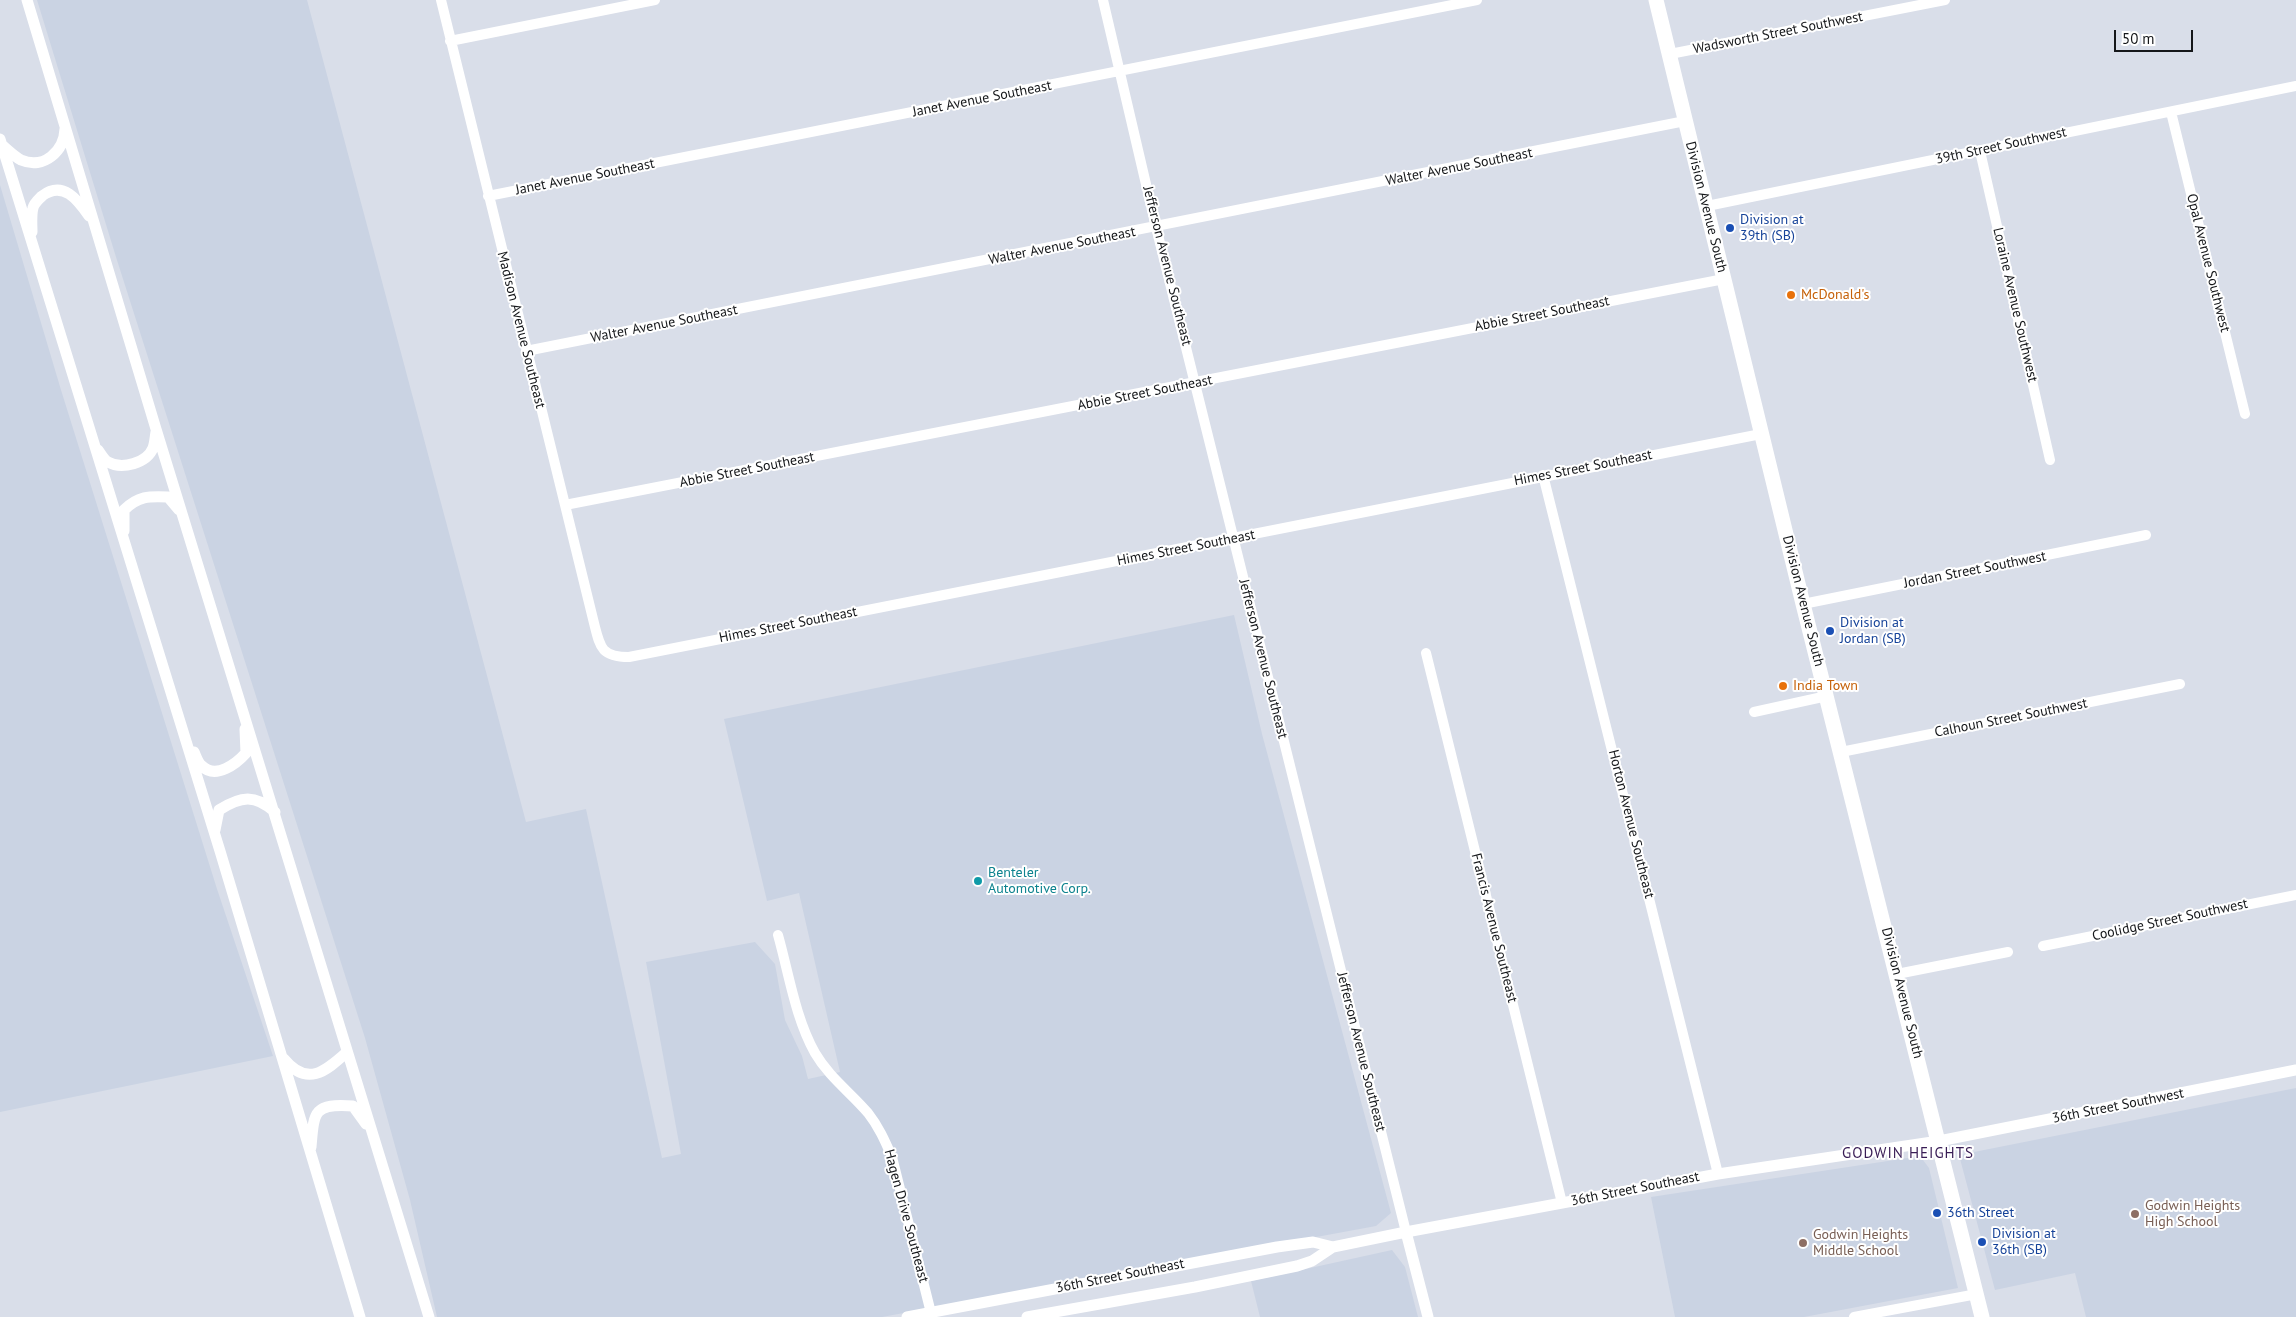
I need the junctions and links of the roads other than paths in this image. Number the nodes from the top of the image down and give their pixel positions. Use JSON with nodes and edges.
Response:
{"nodes":[{"id":1,"x":27,"y":0,"type":"edge"},
{"id":2,"x":440,"y":0,"type":"edge"},
{"id":3,"x":655,"y":0,"type":"edge"},
{"id":4,"x":1103,"y":0,"type":"edge"},
{"id":5,"x":1477,"y":0,"type":"edge"},
{"id":6,"x":1656,"y":0,"type":"edge"},
{"id":7,"x":1945,"y":0,"type":"edge"},
{"id":8,"x":450,"y":40,"type":"junction"},
{"id":9,"x":1670,"y":54,"type":"junction"},
{"id":10,"x":1121,"y":72,"type":"junction"},
{"id":11,"x":2296,"y":86,"type":"edge"},
{"id":12,"x":2171,"y":112,"type":"junction"},
{"id":13,"x":1685,"y":121,"type":"junction"},
{"id":14,"x":65,"y":124,"type":"junction"},
{"id":15,"x":1,"y":142,"type":"edge"},
{"id":16,"x":1980,"y":151,"type":"junction"},
{"id":17,"x":488,"y":196,"type":"junction"},
{"id":18,"x":1707,"y":206,"type":"junction"},
{"id":19,"x":95,"y":226,"type":"junction"},
{"id":20,"x":1156,"y":227,"type":"junction"},
{"id":21,"x":32,"y":246,"type":"junction"},
{"id":22,"x":1724,"y":279,"type":"junction"},
{"id":23,"x":526,"y":351,"type":"junction"},
{"id":24,"x":1196,"y":383,"type":"junction"},
{"id":25,"x":2245,"y":414,"type":"dead end"},
{"id":26,"x":156,"y":429,"type":"junction"},
{"id":27,"x":1761,"y":434,"type":"junction"},
{"id":28,"x":94,"y":444,"type":"junction"},
{"id":29,"x":2050,"y":460,"type":"dead end"},
{"id":30,"x":1543,"y":475,"type":"junction"},
{"id":31,"x":565,"y":505,"type":"junction"},
{"id":32,"x":182,"y":513,"type":"junction"},
{"id":33,"x":2146,"y":535,"type":"dead end"},
{"id":34,"x":1234,"y":539,"type":"junction"},
{"id":35,"x":124,"y":543,"type":"junction"},
{"id":36,"x":1803,"y":604,"type":"junction"},
{"id":37,"x":1426,"y":653,"type":"dead end"},
{"id":38,"x":610,"y":656,"type":"joint"},
{"id":39,"x":2180,"y":684,"type":"dead end"},
{"id":40,"x":1827,"y":696,"type":"junction"},
{"id":41,"x":244,"y":711,"type":"junction"},
{"id":42,"x":1754,"y":712,"type":"dead end"},
{"id":43,"x":182,"y":731,"type":"junction"},
{"id":44,"x":1841,"y":752,"type":"junction"},
{"id":45,"x":276,"y":814,"type":"junction"},
{"id":46,"x":215,"y":833,"type":"junction"},
{"id":47,"x":2296,"y":895,"type":"edge"},
{"id":48,"x":778,"y":935,"type":"dead end"},
{"id":49,"x":2043,"y":946,"type":"dead end"},
{"id":50,"x":2008,"y":952,"type":"dead end"},
{"id":51,"x":1897,"y":974,"type":"junction"},
{"id":52,"x":347,"y":1052,"type":"junction"},
{"id":53,"x":280,"y":1054,"type":"junction"},
{"id":54,"x":2296,"y":1070,"type":"edge"},
{"id":55,"x":372,"y":1132,"type":"junction"},
{"id":56,"x":1939,"y":1141,"type":"junction"},
{"id":57,"x":310,"y":1155,"type":"junction"},
{"id":58,"x":1718,"y":1174,"type":"junction"},
{"id":59,"x":1562,"y":1203,"type":"junction"},
{"id":60,"x":1406,"y":1232,"type":"junction"},
{"id":61,"x":1333,"y":1248,"type":"junction"},
{"id":62,"x":1977,"y":1294,"type":"junction"},
{"id":63,"x":932,"y":1315,"type":"edge"},
{"id":64,"x":360,"y":1317,"type":"edge"},
{"id":65,"x":429,"y":1317,"type":"edge"},
{"id":66,"x":907,"y":1317,"type":"edge"},
{"id":67,"x":1027,"y":1317,"type":"edge"},
{"id":68,"x":1428,"y":1317,"type":"edge"},
{"id":69,"x":1854,"y":1317,"type":"edge"},
{"id":70,"x":1982,"y":1317,"type":"edge"}],
"edges":[{"from":1,"to":14,"type":"street"},
{"from":2,"to":8,"type":"street","name":"Madison Avenue Southeast"},
{"from":3,"to":8,"type":"street"},
{"from":4,"to":10,"type":"street","name":"Jefferson Avenue Southeast"},
{"from":5,"to":10,"type":"street","name":"Janet Avenue Southeast"},
{"from":6,"to":9,"type":"main road","name":"Division Avenue South"},
{"from":7,"to":9,"type":"street","name":"Wadsworth Street Southwest"},
{"from":8,"to":17,"type":"street","name":"Madison Avenue Southeast"},
{"from":9,"to":13,"type":"main road","name":"Division Avenue South"},
{"from":10,"to":17,"type":"street","name":"Janet Avenue Southeast"},
{"from":10,"to":20,"type":"street","name":"Jefferson Avenue Southeast"},
{"from":11,"to":12,"type":"street","name":"39th Street Southwest"},
{"from":12,"to":16,"type":"street","name":"39th Street Southwest"},
{"from":12,"to":25,"type":"street","name":"Opal Avenue Southwest"},
{"from":13,"to":18,"type":"main road","name":"Division Avenue South"},
{"from":13,"to":20,"type":"street","name":"Walter Avenue Southeast"},
{"from":14,"to":15,"type":"street"},
{"from":14,"to":19,"type":"street"},
{"from":15,"to":21,"type":"street"},
{"from":16,"to":18,"type":"street","name":"39th Street Southwest"},
{"from":16,"to":29,"type":"street","name":"Loraine Avenue Southwest"},
{"from":17,"to":23,"type":"street","name":"Madison Avenue Southeast"},
{"from":18,"to":22,"type":"main road","name":"Division Avenue South"},
{"from":19,"to":21,"type":"street"},
{"from":19,"to":26,"type":"street"},
{"from":20,"to":23,"type":"street","name":"Walter Avenue Southeast"},
{"from":20,"to":24,"type":"street","name":"Jefferson Avenue Southeast"},
{"from":21,"to":28,"type":"street"},
{"from":22,"to":24,"type":"street","name":"Abbie Street Southeast"},
{"from":22,"to":27,"type":"main road","name":"Division Avenue South"},
{"from":23,"to":31,"type":"street","name":"Madison Avenue Southeast"},
{"from":24,"to":31,"type":"street","name":"Abbie Street Southeast"},
{"from":24,"to":34,"type":"street","name":"Jefferson Avenue Southeast"},
{"from":26,"to":28,"type":"street"},
{"from":26,"to":32,"type":"street"},
{"from":27,"to":30,"type":"street","name":"Himes Street Southeast"},
{"from":27,"to":36,"type":"main road","name":"Division Avenue South"},
{"from":28,"to":35,"type":"street"},
{"from":30,"to":34,"type":"street","name":"Himes Street Southeast"},
{"from":30,"to":58,"type":"street","name":"Horton Avenue Southeast"},
{"from":31,"to":38,"type":"street","name":"Madison Avenue Southeast"},
{"from":32,"to":35,"type":"street"},
{"from":32,"to":41,"type":"street"},
{"from":33,"to":36,"type":"street","name":"Jordan Street Southwest"},
{"from":34,"to":38,"type":"street","name":"Himes Street Southeast"},
{"from":34,"to":60,"type":"street","name":"Jefferson Avenue Southeast"},
{"from":35,"to":43,"type":"street"},
{"from":36,"to":40,"type":"main road","name":"Division Avenue South"},
{"from":37,"to":59,"type":"street","name":"Francis Avenue Southeast"},
{"from":39,"to":44,"type":"street","name":"Calhoun Street Southwest"},
{"from":40,"to":42,"type":"street"},
{"from":40,"to":44,"type":"main road","name":"Division Avenue South"},
{"from":41,"to":43,"type":"street"},
{"from":41,"to":45,"type":"street"},
{"from":43,"to":46,"type":"street"},
{"from":44,"to":51,"type":"main road","name":"Division Avenue South"},
{"from":45,"to":46,"type":"street"},
{"from":45,"to":52,"type":"street"},
{"from":46,"to":53,"type":"street"},
{"from":47,"to":49,"type":"street","name":"Coolidge Street Southwest"},
{"from":48,"to":63,"type":"street","name":"Hagen Drive Southeast"},
{"from":50,"to":51,"type":"street"},
{"from":51,"to":56,"type":"main road","name":"Division Avenue South"},
{"from":52,"to":53,"type":"street"},
{"from":52,"to":55,"type":"street"},
{"from":53,"to":57,"type":"street"},
{"from":54,"to":56,"type":"street","name":"36th Street Southwest"},
{"from":55,"to":57,"type":"street"},
{"from":55,"to":65,"type":"street"},
{"from":56,"to":58,"type":"street","name":"36th Street Southeast"},
{"from":56,"to":62,"type":"main road","name":"Division Avenue South"},
{"from":57,"to":64,"type":"street"},
{"from":58,"to":59,"type":"street","name":"36th Street Southeast"},
{"from":59,"to":60,"type":"street","name":"36th Street Southeast"},
{"from":60,"to":61,"type":"street","name":"36th Street Southeast"},
{"from":60,"to":68,"type":"street","name":"Jefferson Avenue Southeast"},
{"from":61,"to":63,"type":"street","name":"36th Street Southeast"},
{"from":61,"to":67,"type":"street","name":"36th Street Southeast"},
{"from":62,"to":69,"type":"street"},
{"from":62,"to":70,"type":"main road","name":"Division Avenue South"},
{"from":63,"to":66,"type":"street","name":"36th Street Southeast"}]}
